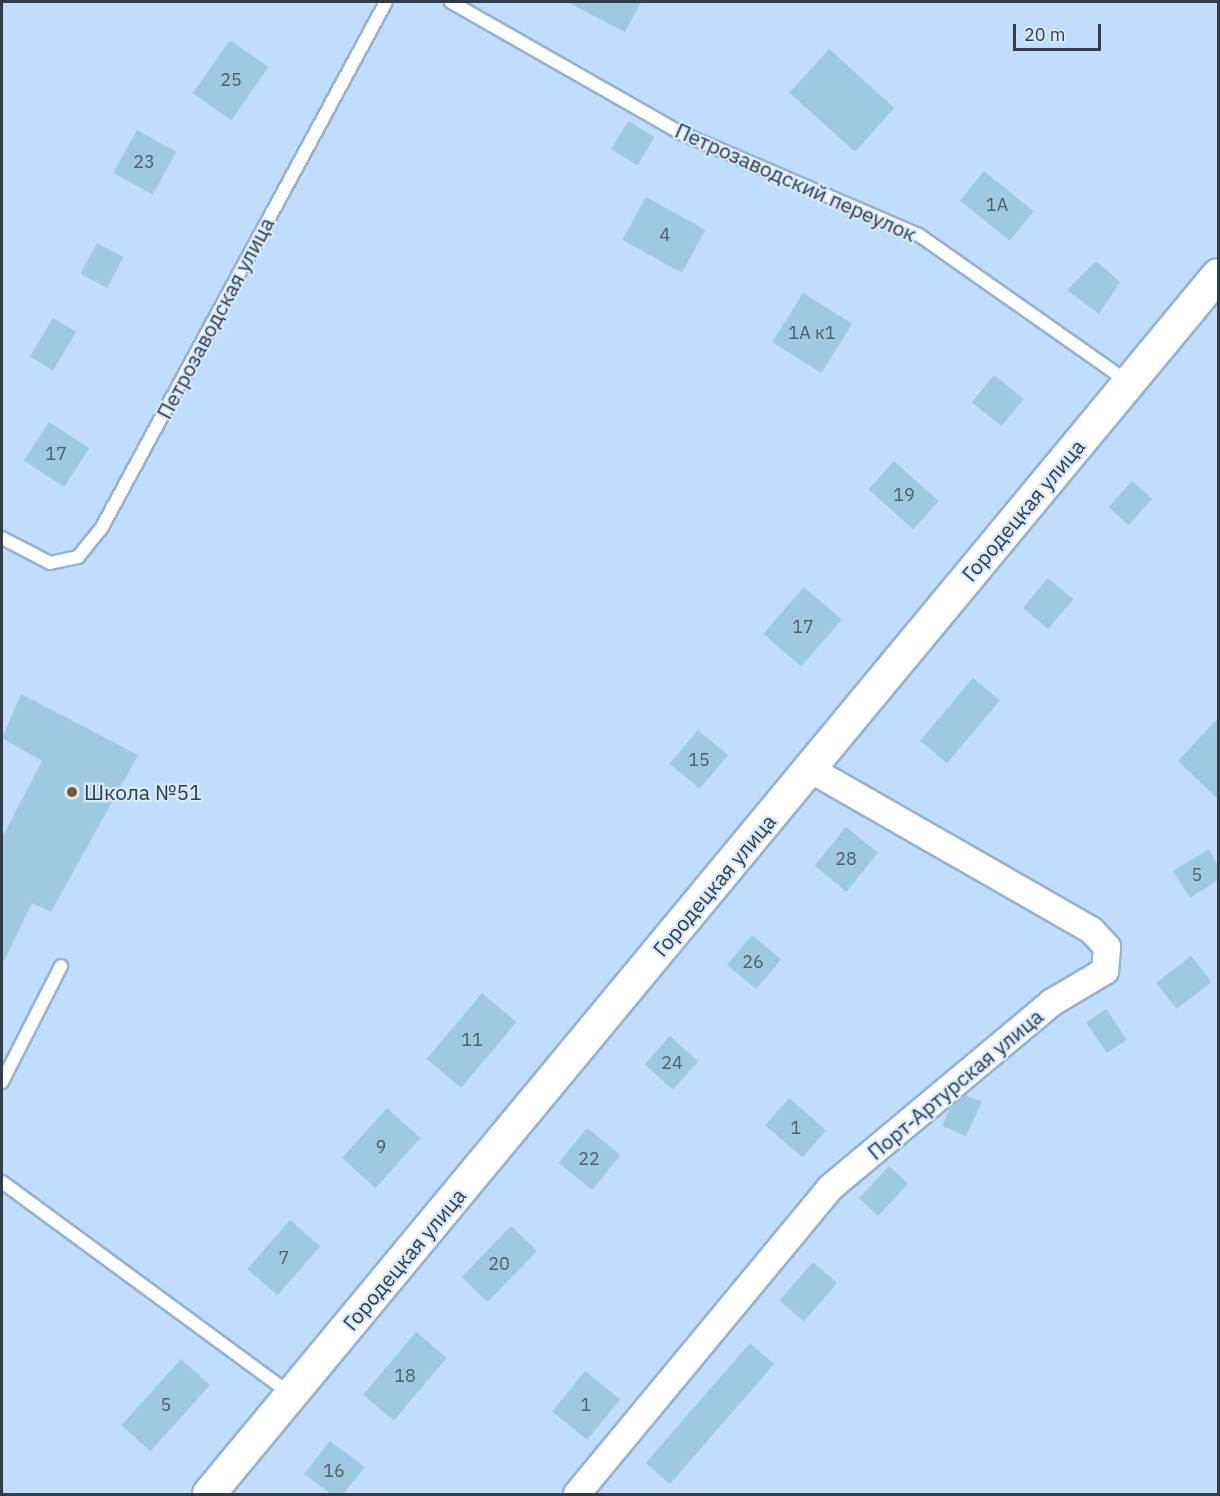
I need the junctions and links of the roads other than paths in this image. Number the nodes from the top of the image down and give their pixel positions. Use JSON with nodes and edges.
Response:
{"nodes":[{"id":1,"x":386,"y":2,"type":"edge"},
{"id":2,"x":451,"y":2,"type":"edge"},
{"id":3,"x":1218,"y":276,"type":"edge"},
{"id":4,"x":1129,"y":383,"type":"junction"},
{"id":5,"x":2,"y":538,"type":"edge"},
{"id":6,"x":810,"y":769,"type":"junction"},
{"id":7,"x":61,"y":966,"type":"dead end"},
{"id":8,"x":2,"y":1082,"type":"edge"},
{"id":9,"x":2,"y":1182,"type":"edge"},
{"id":10,"x":292,"y":1395,"type":"junction"},
{"id":11,"x":209,"y":1494,"type":"edge"},
{"id":12,"x":577,"y":1494,"type":"edge"}],
"edges":[{"from":1,"to":5,"type":"lane","name":"Петрозаводская улица"},
{"from":2,"to":4,"type":"lane","name":"Петрозаводский переулок"},
{"from":3,"to":4,"type":"street","name":"Городецкая улица"},
{"from":4,"to":6,"type":"street","name":"Городецкая улица"},
{"from":6,"to":10,"type":"street","name":"Городецкая улица"},
{"from":6,"to":12,"type":"street","name":"Порт-Артурская улица"},
{"from":7,"to":8,"type":"lane"},
{"from":9,"to":10,"type":"lane"},
{"from":10,"to":11,"type":"street","name":"Городецкая улица"}]}
